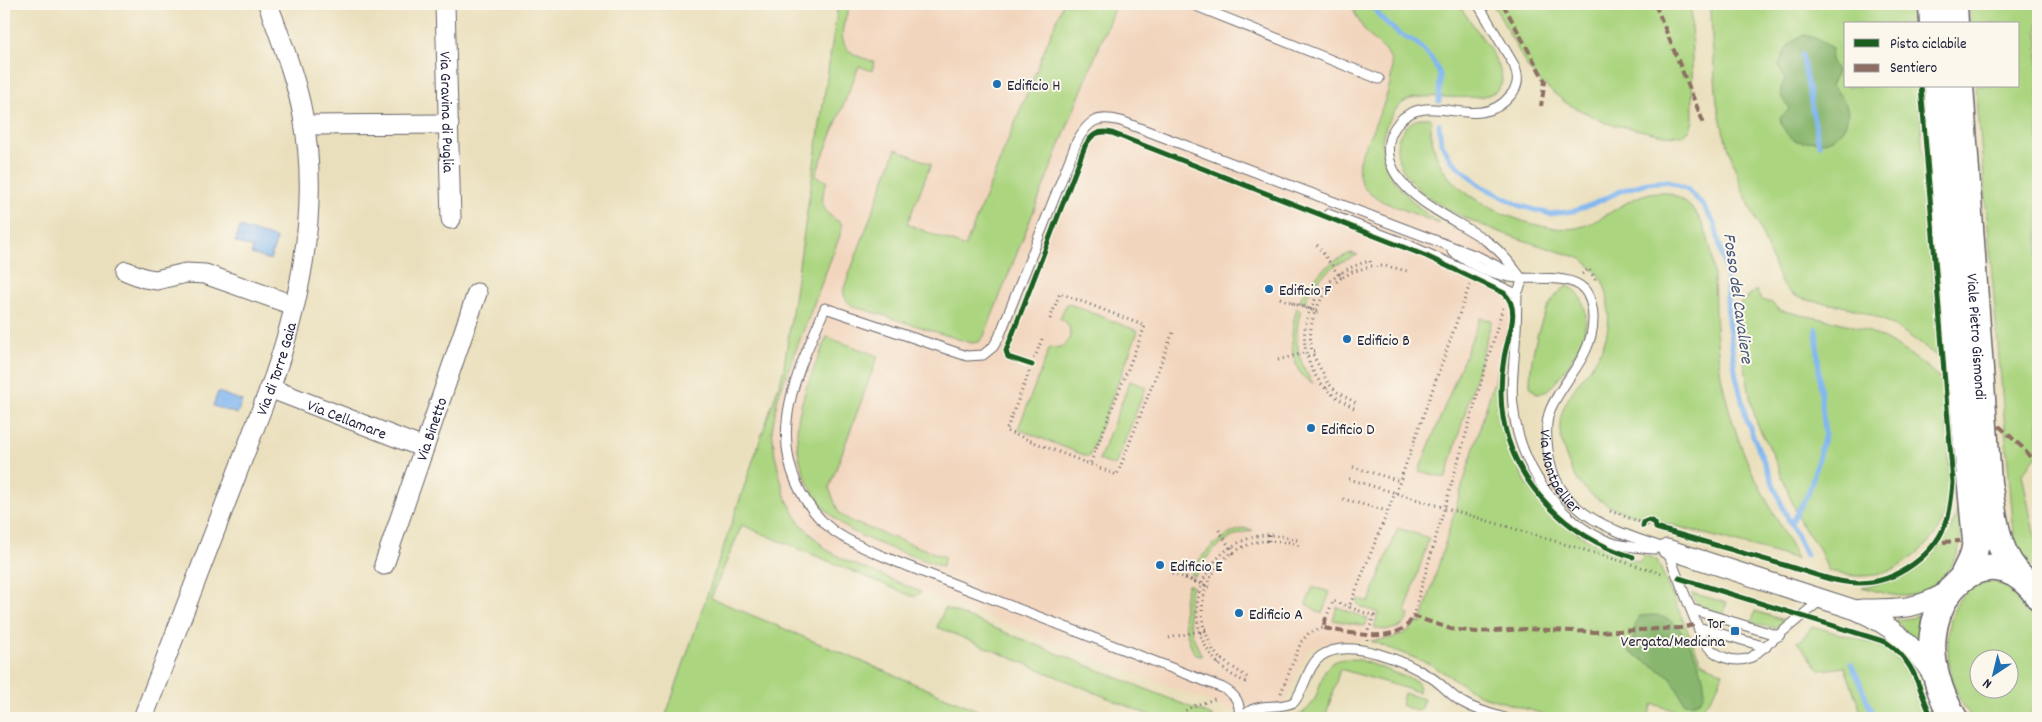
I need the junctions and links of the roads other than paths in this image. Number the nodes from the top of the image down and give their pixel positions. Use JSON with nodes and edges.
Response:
{"nodes":[{"id":1,"x":268,"y":4,"type":"edge"},
{"id":2,"x":445,"y":4,"type":"edge"},
{"id":3,"x":1191,"y":4,"type":"edge"},
{"id":4,"x":1478,"y":4,"type":"edge"},
{"id":5,"x":1932,"y":4,"type":"edge"},
{"id":6,"x":1954,"y":4,"type":"edge"},
{"id":7,"x":1933,"y":22,"type":"edge"},
{"id":8,"x":1955,"y":22,"type":"edge"},
{"id":9,"x":1379,"y":79,"type":"dead end"},
{"id":10,"x":1938,"y":88,"type":"edge"},
{"id":11,"x":1960,"y":88,"type":"edge"},
{"id":12,"x":449,"y":124,"type":"junction"},
{"id":13,"x":305,"y":125,"type":"junction"},
{"id":14,"x":1332,"y":203,"type":"junction"},
{"id":15,"x":451,"y":219,"type":"dead end"},
{"id":16,"x":126,"y":271,"type":"dead end"},
{"id":17,"x":1523,"y":279,"type":"junction"},
{"id":18,"x":1513,"y":292,"type":"junction"},
{"id":19,"x":477,"y":293,"type":"dead end"},
{"id":20,"x":293,"y":305,"type":"junction"},
{"id":21,"x":269,"y":388,"type":"junction"},
{"id":22,"x":424,"y":448,"type":"junction"},
{"id":23,"x":1667,"y":549,"type":"junction"},
{"id":24,"x":384,"y":565,"type":"dead end"},
{"id":25,"x":1957,"y":584,"type":"junction"},
{"id":26,"x":2031,"y":587,"type":"edge"},
{"id":27,"x":1823,"y":599,"type":"junction"},
{"id":28,"x":1691,"y":609,"type":"junction"},
{"id":29,"x":1856,"y":610,"type":"junction"},
{"id":30,"x":1698,"y":628,"type":"junction"},
{"id":31,"x":1779,"y":636,"type":"junction"},
{"id":32,"x":1766,"y":647,"type":"junction"},
{"id":33,"x":1940,"y":688,"type":"junction"},
{"id":34,"x":143,"y":718,"type":"edge"},
{"id":35,"x":1240,"y":718,"type":"edge"},
{"id":36,"x":1505,"y":718,"type":"edge"},
{"id":37,"x":1954,"y":718,"type":"edge"}],
"edges":[{"from":1,"to":13,"type":"street","name":"Via di Torre Gaia"},
{"from":2,"to":12,"type":"street","name":"Via Gravina di Puglia"},
{"from":3,"to":9,"type":"lane"},
{"from":4,"to":17,"type":"lane"},
{"from":5,"to":7,"type":"street"},
{"from":6,"to":8,"type":"street"},
{"from":10,"to":25,"type":"street","name":"Viale Pietro Gismondi"},
{"from":11,"to":26,"type":"street","name":"Viale Pietro Gismondi"},
{"from":12,"to":13,"type":"street"},
{"from":12,"to":15,"type":"street","name":"Via Gravina di Puglia"},
{"from":13,"to":20,"type":"street","name":"Via di Torre Gaia"},
{"from":14,"to":17,"type":"lane"},
{"from":14,"to":18,"type":"lane"},
{"from":14,"to":35,"type":"lane"},
{"from":16,"to":20,"type":"street"},
{"from":17,"to":18,"type":"lane","name":"Via Montpellier"},
{"from":17,"to":23,"type":"lane","name":"Via Montpellier"},
{"from":18,"to":23,"type":"lane","name":"Via Montpellier"},
{"from":19,"to":22,"type":"street","name":"Via Binetto"},
{"from":20,"to":21,"type":"street","name":"Via di Torre Gaia"},
{"from":21,"to":22,"type":"street","name":"Via Cellamare"},
{"from":21,"to":34,"type":"street","name":"Via di Torre Gaia"},
{"from":22,"to":24,"type":"street","name":"Via Binetto"},
{"from":23,"to":27,"type":"street","name":"Via Montpellier"},
{"from":23,"to":28,"type":"lane"},
{"from":25,"to":26,"type":"street"},
{"from":25,"to":29,"type":"street","name":"Via Montpellier"},
{"from":25,"to":33,"type":"street","name":"Viale Pietro Gismondi"},
{"from":27,"to":29,"type":"street","name":"Via Montpellier"},
{"from":27,"to":31,"type":"lane"},
{"from":28,"to":30,"type":"lane"},
{"from":28,"to":31,"type":"lane"},
{"from":29,"to":33,"type":"street","name":"Via Montpellier"},
{"from":30,"to":32,"type":"lane"},
{"from":30,"to":32,"type":"lane"},
{"from":31,"to":32,"type":"lane"},
{"from":33,"to":37,"type":"street","name":"Viale Pietro Gismondi"},
{"from":35,"to":36,"type":"lane"}]}
